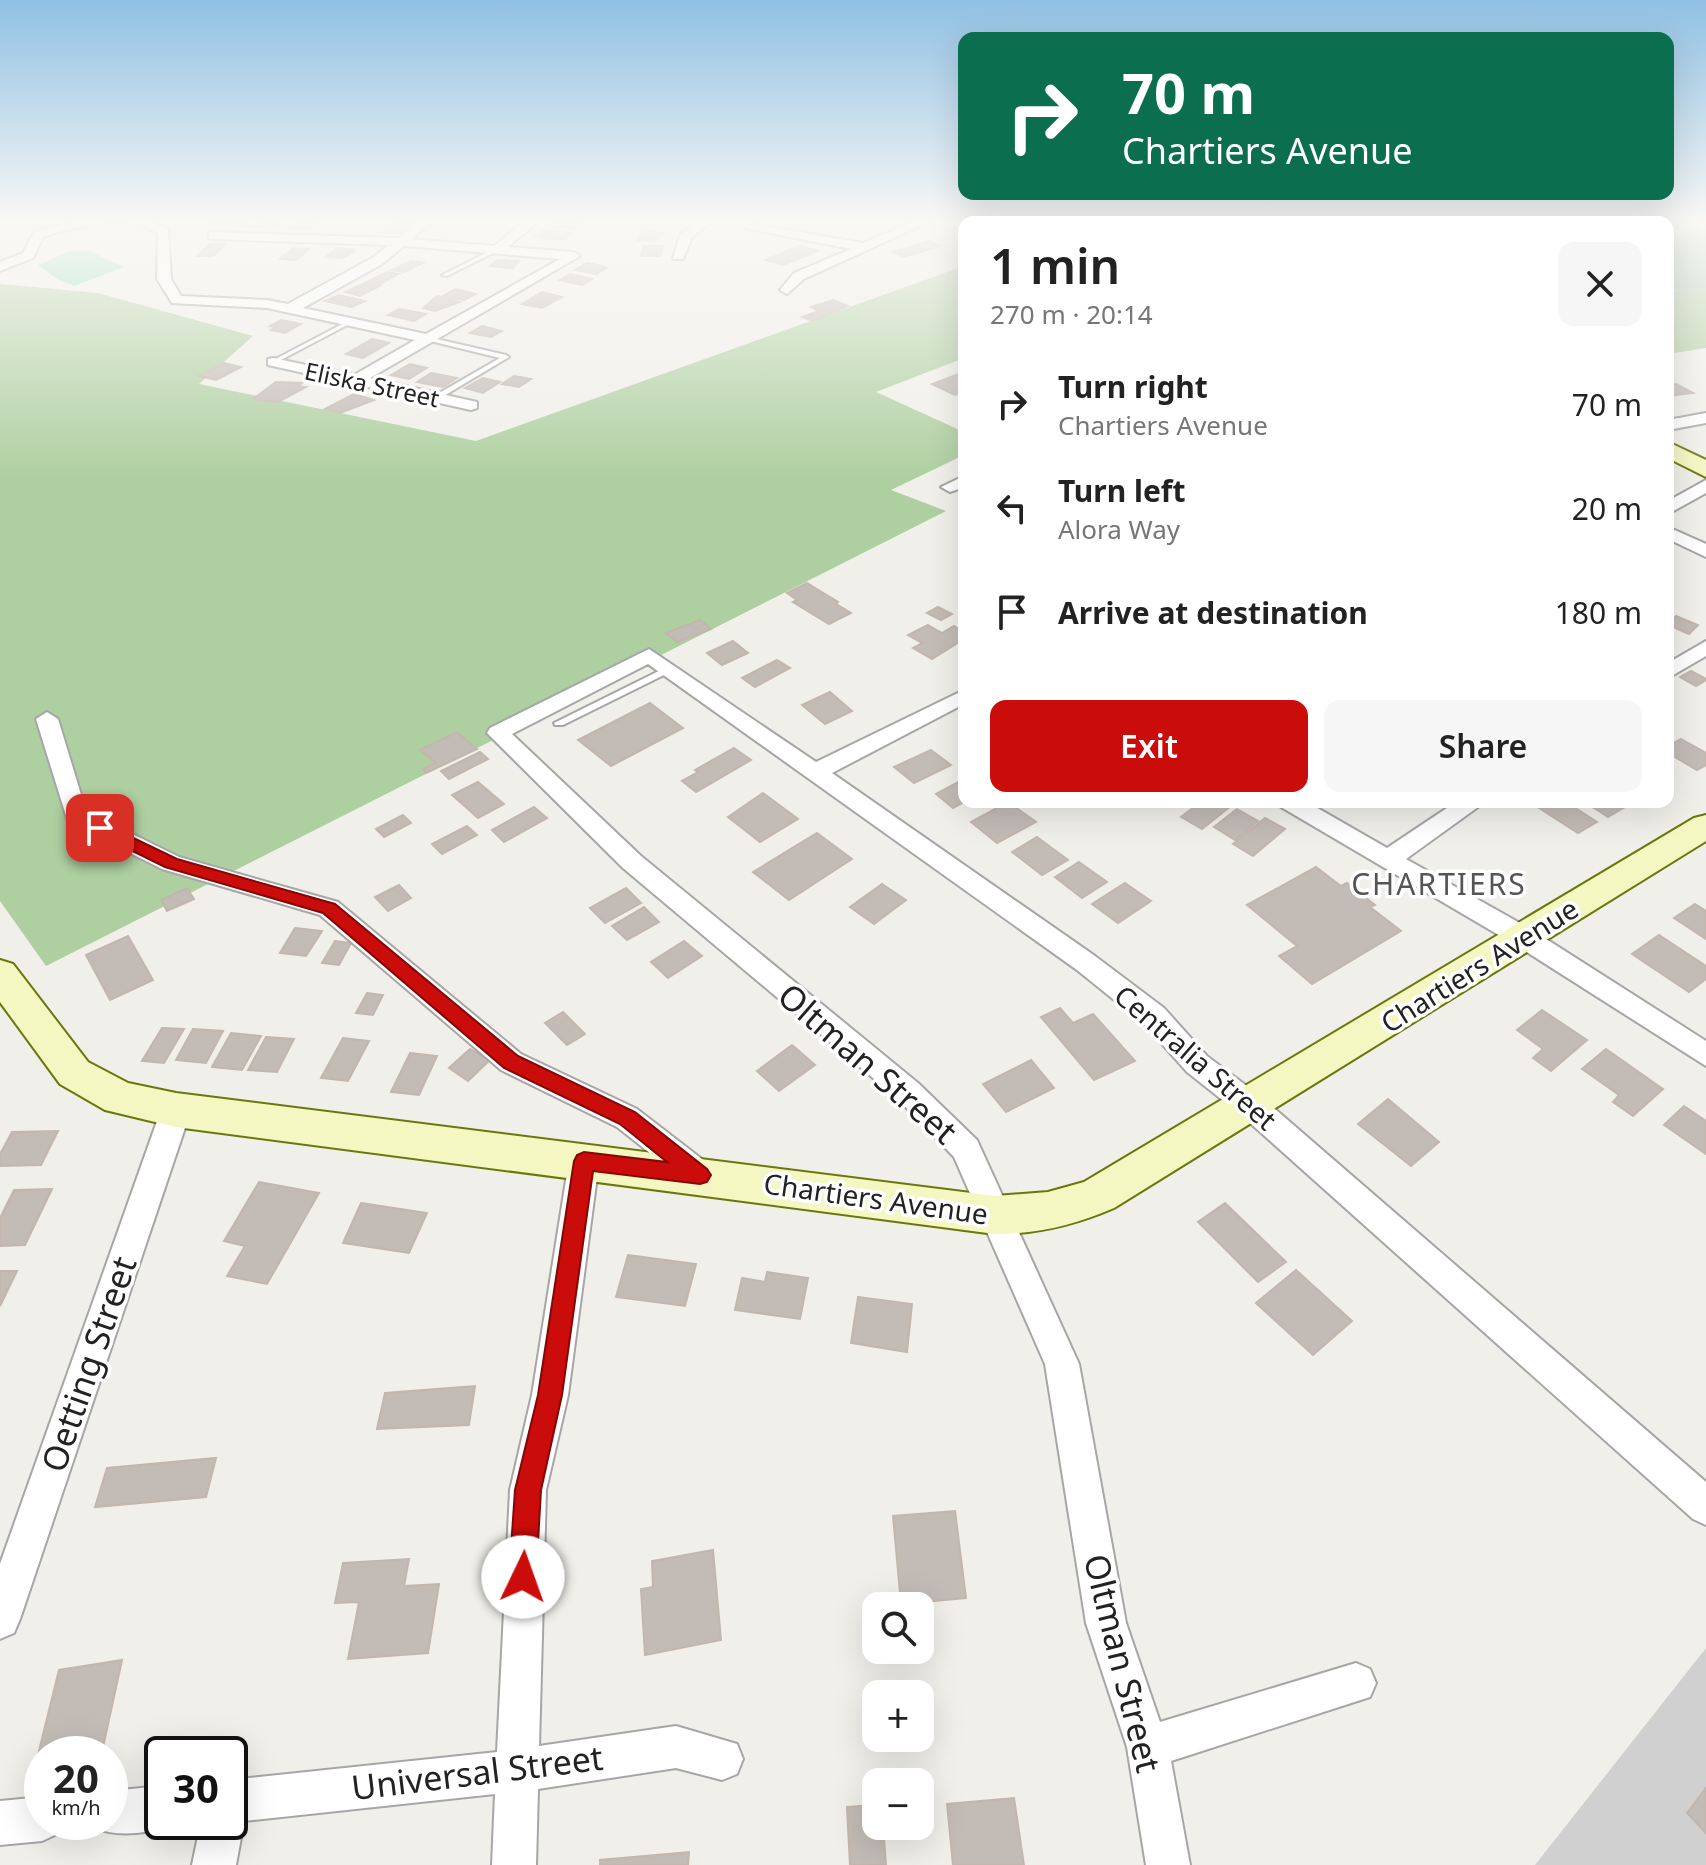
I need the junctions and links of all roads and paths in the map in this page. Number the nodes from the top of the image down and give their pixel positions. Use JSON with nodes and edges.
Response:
{"nodes":[{"id":1,"x":276,"y":307,"type":"edge"},
{"id":2,"x":484,"y":307,"type":"edge"},
{"id":3,"x":292,"y":308,"type":"joint"},
{"id":4,"x":350,"y":322,"type":"junction"},
{"id":5,"x":428,"y":339,"type":"junction"},
{"id":6,"x":273,"y":362,"type":"joint"},
{"id":7,"x":354,"y":381,"type":"junction"},
{"id":8,"x":437,"y":398,"type":"junction"},
{"id":9,"x":471,"y":405,"type":"dead end"},
{"id":10,"x":1706,"y":418,"type":"edge"},
{"id":11,"x":1674,"y":424,"type":"edge"},
{"id":12,"x":1674,"y":452,"type":"edge"},
{"id":13,"x":1706,"y":470,"type":"edge"},
{"id":14,"x":1706,"y":485,"type":"edge"},
{"id":15,"x":1674,"y":505,"type":"edge"},
{"id":16,"x":1674,"y":535,"type":"edge"},
{"id":17,"x":1706,"y":551,"type":"edge"},
{"id":18,"x":1706,"y":647,"type":"edge"},
{"id":19,"x":659,"y":662,"type":"junction"},
{"id":20,"x":1674,"y":668,"type":"edge"},
{"id":21,"x":958,"y":699,"type":"edge"},
{"id":22,"x":47,"y":719,"type":"dead end"},
{"id":23,"x":559,"y":723,"type":"dead end"},
{"id":24,"x":815,"y":772,"type":"junction"},
{"id":25,"x":1299,"y":808,"type":"edge"},
{"id":26,"x":1464,"y":808,"type":"edge"},
{"id":27,"x":1706,"y":826,"type":"edge"},
{"id":28,"x":1388,"y":859,"type":"junction"},
{"id":29,"x":1523,"y":937,"type":"junction"},
{"id":30,"x":0,"y":974,"type":"edge"},
{"id":31,"x":1706,"y":1055,"type":"edge"},
{"id":32,"x":1250,"y":1105,"type":"junction"},
{"id":33,"x":176,"y":1110,"type":"junction"},
{"id":34,"x":584,"y":1161,"type":"junction"},
{"id":35,"x":700,"y":1175,"type":"junction"},
{"id":36,"x":995,"y":1215,"type":"junction"},
{"id":37,"x":1706,"y":1506,"type":"edge"},
{"id":38,"x":0,"y":1619,"type":"edge"},
{"id":39,"x":1356,"y":1683,"type":"dead end"},
{"id":40,"x":1148,"y":1747,"type":"junction"},
{"id":41,"x":722,"y":1759,"type":"dead end"},
{"id":42,"x":517,"y":1771,"type":"junction"},
{"id":43,"x":248,"y":1799,"type":"edge"},
{"id":44,"x":24,"y":1821,"type":"edge"},
{"id":45,"x":0,"y":1823,"type":"edge"},
{"id":46,"x":219,"y":1840,"type":"edge"},
{"id":47,"x":214,"y":1865,"type":"edge"},
{"id":48,"x":514,"y":1865,"type":"edge"},
{"id":49,"x":1168,"y":1865,"type":"edge"}],
"edges":[{"from":1,"to":3,"type":"street"},
{"from":2,"to":5,"type":"street"},
{"from":3,"to":4,"type":"street"},
{"from":4,"to":5,"type":"street"},
{"from":4,"to":6,"type":"lane"},
{"from":5,"to":7,"type":"street"},
{"from":5,"to":8,"type":"lane"},
{"from":6,"to":7,"type":"street","name":"Eliska Street"},
{"from":7,"to":8,"type":"street","name":"Eliska Street"},
{"from":8,"to":9,"type":"street","name":"Eliska Street"},
{"from":10,"to":11,"type":"street"},
{"from":12,"to":13,"type":"street"},
{"from":14,"to":15,"type":"street"},
{"from":16,"to":17,"type":"street"},
{"from":18,"to":20,"type":"street"},
{"from":19,"to":23,"type":"lane"},
{"from":19,"to":24,"type":"street","name":"Centralia Street"},
{"from":19,"to":36,"type":"street","name":"Oltman Street"},
{"from":21,"to":24,"type":"street"},
{"from":22,"to":35,"type":"street"},
{"from":24,"to":32,"type":"street","name":"Centralia Street"},
{"from":25,"to":28,"type":"street"},
{"from":26,"to":28,"type":"street"},
{"from":27,"to":29,"type":"street","name":"Chartiers Avenue"},
{"from":28,"to":29,"type":"street"},
{"from":29,"to":31,"type":"street"},
{"from":29,"to":32,"type":"street","name":"Chartiers Avenue"},
{"from":30,"to":33,"type":"street","name":"Chartiers Avenue"},
{"from":32,"to":36,"type":"street","name":"Chartiers Avenue"},
{"from":32,"to":37,"type":"street","name":"Centralia Street"},
{"from":33,"to":34,"type":"street","name":"Chartiers Avenue"},
{"from":33,"to":38,"type":"street","name":"Oetting Street"},
{"from":34,"to":35,"type":"street","name":"Chartiers Avenue"},
{"from":34,"to":42,"type":"street"},
{"from":35,"to":36,"type":"street","name":"Chartiers Avenue"},
{"from":36,"to":40,"type":"street","name":"Oltman Street"},
{"from":39,"to":40,"type":"street"},
{"from":40,"to":49,"type":"street","name":"Oltman Street"},
{"from":41,"to":42,"type":"street","name":"Universal Street"},
{"from":42,"to":43,"type":"street","name":"Universal Street"},
{"from":42,"to":48,"type":"street"},
{"from":44,"to":45,"type":"street"},
{"from":46,"to":47,"type":"street"}]}
